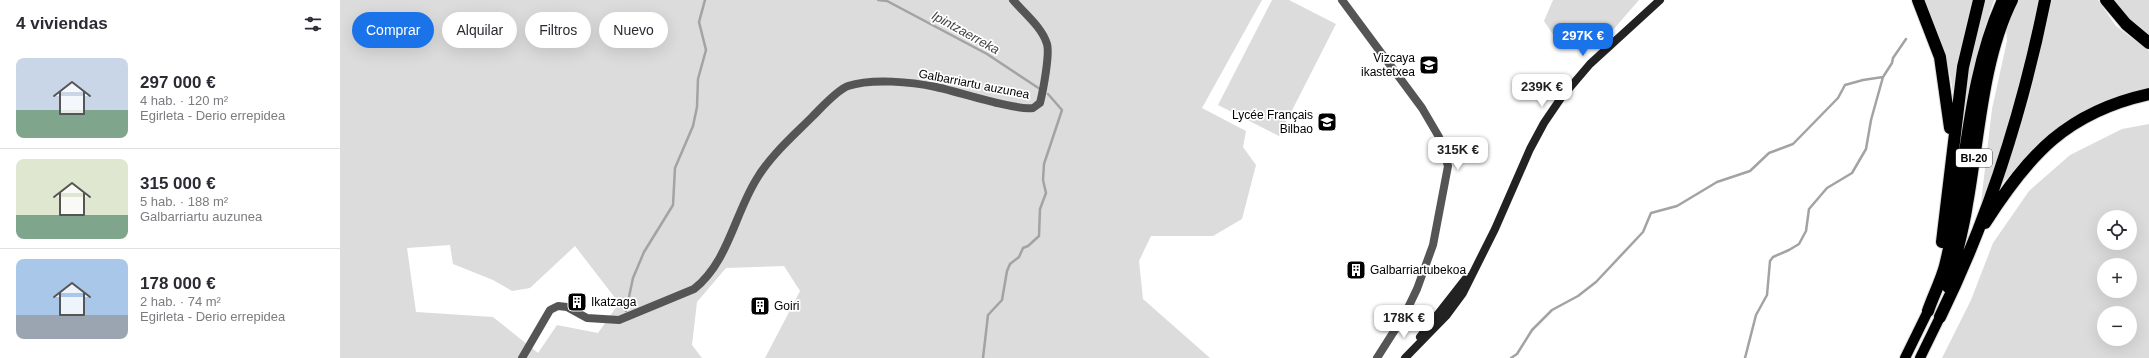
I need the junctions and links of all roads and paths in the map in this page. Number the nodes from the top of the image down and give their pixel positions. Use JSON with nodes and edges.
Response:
{"nodes":[{"id":1,"x":1013,"y":0,"type":"edge"},
{"id":2,"x":1342,"y":0,"type":"edge"},
{"id":3,"x":1652,"y":0,"type":"edge"},
{"id":4,"x":1660,"y":0,"type":"edge"},
{"id":5,"x":1918,"y":0,"type":"edge"},
{"id":6,"x":1979,"y":0,"type":"edge"},
{"id":7,"x":2002,"y":0,"type":"edge"},
{"id":8,"x":2012,"y":0,"type":"edge"},
{"id":9,"x":2045,"y":0,"type":"edge"},
{"id":10,"x":2106,"y":0,"type":"edge"},
{"id":11,"x":1632,"y":25,"type":"junction"},
{"id":12,"x":2149,"y":43,"type":"edge"},
{"id":13,"x":2149,"y":94,"type":"edge"},
{"id":14,"x":1951,"y":174,"type":"junction"},
{"id":15,"x":1976,"y":237,"type":"junction"},
{"id":16,"x":1475,"y":268,"type":"junction"},
{"id":17,"x":1928,"y":311,"type":"junction"},
{"id":18,"x":1940,"y":317,"type":"junction"},
{"id":19,"x":522,"y":358,"type":"edge"},
{"id":20,"x":1377,"y":358,"type":"edge"},
{"id":21,"x":1400,"y":358,"type":"edge"},
{"id":22,"x":1405,"y":358,"type":"edge"},
{"id":23,"x":1905,"y":358,"type":"edge"},
{"id":24,"x":1920,"y":358,"type":"edge"}],
"edges":[{"from":1,"to":19,"type":"street","name":"Galbarriartu auzunea"},
{"from":2,"to":20,"type":"street"},
{"from":3,"to":11,"type":"street"},
{"from":4,"to":11,"type":"street"},
{"from":5,"to":14,"type":"highway"},
{"from":6,"to":14,"type":"highway"},
{"from":7,"to":17,"type":"highway","number":"BI-20"},
{"from":8,"to":18,"type":"highway","number":"BI-20"},
{"from":9,"to":15,"type":"highway"},
{"from":10,"to":12,"type":"highway"},
{"from":11,"to":16,"type":"street"},
{"from":13,"to":15,"type":"highway"},
{"from":14,"to":17,"type":"highway"},
{"from":15,"to":18,"type":"highway"},
{"from":16,"to":21,"type":"street"},
{"from":16,"to":22,"type":"street"},
{"from":17,"to":23,"type":"main road","number":"BI-20"},
{"from":18,"to":24,"type":"main road","number":"BI-20"}]}
